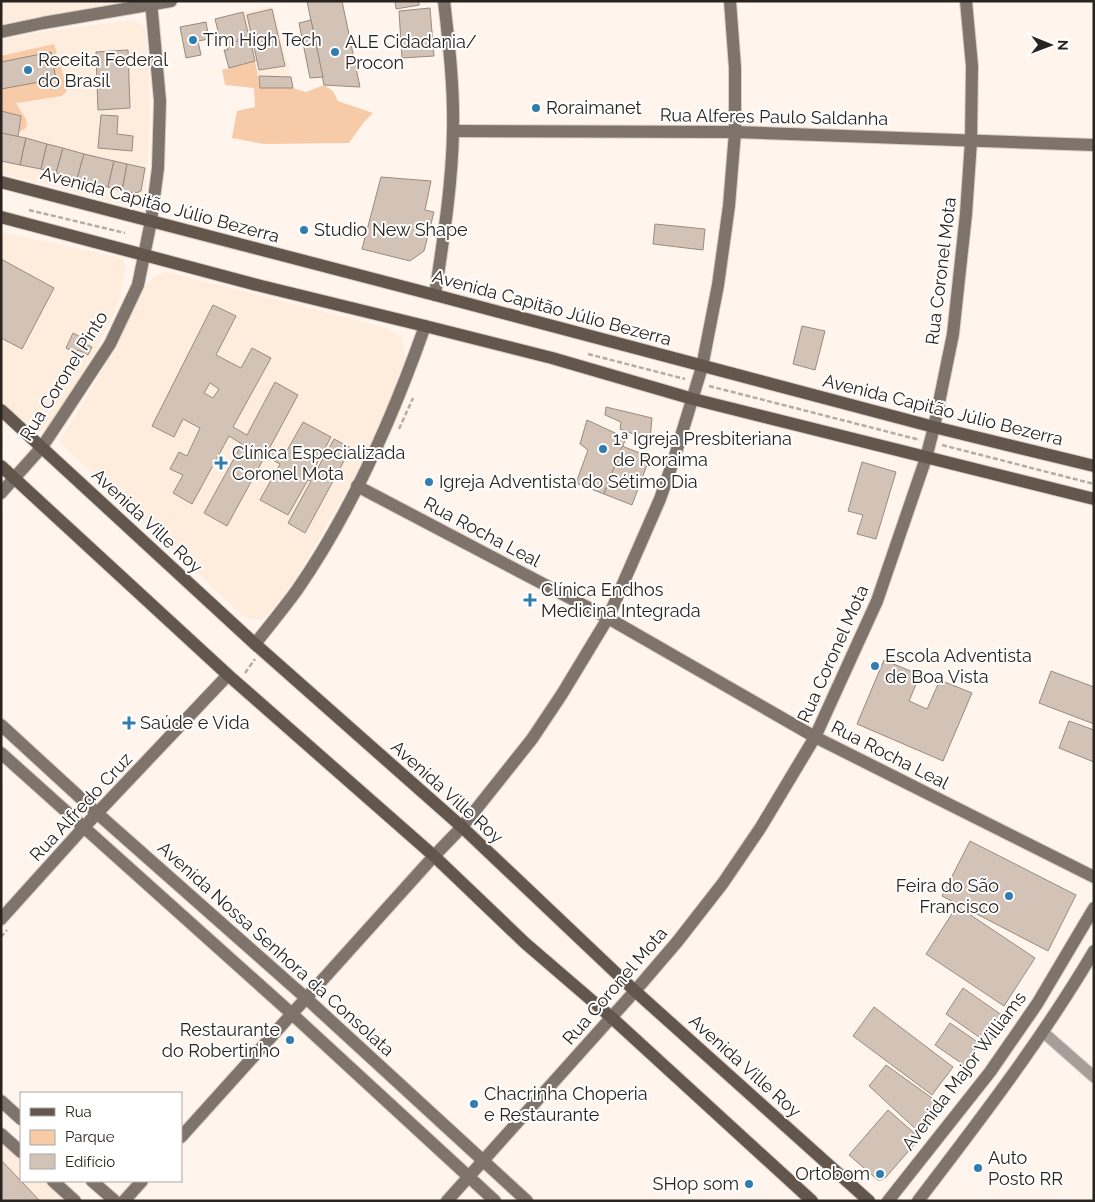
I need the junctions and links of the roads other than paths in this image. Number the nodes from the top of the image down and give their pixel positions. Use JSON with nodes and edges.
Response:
{"nodes":[{"id":1,"x":172,"y":1,"type":"edge"},
{"id":2,"x":444,"y":1,"type":"edge"},
{"id":3,"x":730,"y":1,"type":"edge"},
{"id":4,"x":966,"y":1,"type":"edge"},
{"id":5,"x":152,"y":3,"type":"edge"},
{"id":6,"x":1,"y":32,"type":"edge"},
{"id":7,"x":453,"y":132,"type":"junction"},
{"id":8,"x":735,"y":132,"type":"junction"},
{"id":9,"x":971,"y":140,"type":"junction"},
{"id":10,"x":1094,"y":145,"type":"edge"},
{"id":11,"x":1,"y":182,"type":"edge"},
{"id":12,"x":1,"y":217,"type":"edge"},
{"id":13,"x":151,"y":222,"type":"junction"},
{"id":14,"x":145,"y":256,"type":"junction"},
{"id":15,"x":435,"y":295,"type":"junction"},
{"id":16,"x":425,"y":326,"type":"junction"},
{"id":17,"x":702,"y":366,"type":"junction"},
{"id":18,"x":693,"y":399,"type":"junction"},
{"id":19,"x":1,"y":410,"type":"edge"},
{"id":20,"x":934,"y":427,"type":"junction"},
{"id":21,"x":42,"y":447,"type":"junction"},
{"id":22,"x":926,"y":458,"type":"junction"},
{"id":23,"x":1,"y":466,"type":"edge"},
{"id":24,"x":1094,"y":466,"type":"edge"},
{"id":25,"x":15,"y":479,"type":"junction"},
{"id":26,"x":357,"y":486,"type":"junction"},
{"id":27,"x":1,"y":493,"type":"edge"},
{"id":28,"x":1094,"y":500,"type":"edge"},
{"id":29,"x":608,"y":618,"type":"junction"},
{"id":30,"x":258,"y":647,"type":"junction"},
{"id":31,"x":232,"y":679,"type":"junction"},
{"id":32,"x":1,"y":725,"type":"edge"},
{"id":33,"x":815,"y":737,"type":"junction"},
{"id":34,"x":1,"y":753,"type":"edge"},
{"id":35,"x":98,"y":814,"type":"junction"},
{"id":36,"x":84,"y":827,"type":"junction"},
{"id":37,"x":462,"y":827,"type":"junction"},
{"id":38,"x":434,"y":856,"type":"junction"},
{"id":39,"x":1094,"y":877,"type":"edge"},
{"id":40,"x":1094,"y":908,"type":"edge"},
{"id":41,"x":7,"y":922,"type":"edge"},
{"id":42,"x":1094,"y":952,"type":"edge"},
{"id":43,"x":635,"y":991,"type":"junction"},
{"id":44,"x":306,"y":998,"type":"junction"},
{"id":45,"x":292,"y":1014,"type":"junction"},
{"id":46,"x":611,"y":1017,"type":"junction"},
{"id":47,"x":1043,"y":1032,"type":"junction"},
{"id":48,"x":1094,"y":1077,"type":"edge"},
{"id":49,"x":1,"y":1102,"type":"edge"},
{"id":50,"x":20,"y":1118,"type":"edge"},
{"id":51,"x":1,"y":1134,"type":"edge"},
{"id":52,"x":182,"y":1136,"type":"edge"},
{"id":53,"x":20,"y":1151,"type":"edge"},
{"id":54,"x":483,"y":1161,"type":"junction"},
{"id":55,"x":469,"y":1177,"type":"junction"},
{"id":56,"x":54,"y":1182,"type":"edge"},
{"id":57,"x":93,"y":1182,"type":"edge"},
{"id":58,"x":141,"y":1182,"type":"edge"},
{"id":59,"x":75,"y":1201,"type":"edge"},
{"id":60,"x":115,"y":1201,"type":"edge"},
{"id":61,"x":124,"y":1201,"type":"edge"},
{"id":62,"x":447,"y":1201,"type":"edge"},
{"id":63,"x":495,"y":1201,"type":"edge"},
{"id":64,"x":527,"y":1201,"type":"edge"},
{"id":65,"x":812,"y":1201,"type":"edge"},
{"id":66,"x":869,"y":1201,"type":"edge"},
{"id":67,"x":888,"y":1201,"type":"edge"},
{"id":68,"x":918,"y":1201,"type":"edge"}],
"edges":[{"from":1,"to":5,"type":"street"},
{"from":2,"to":7,"type":"street"},
{"from":3,"to":8,"type":"street"},
{"from":4,"to":9,"type":"street","name":"Rua Coronel Mota"},
{"from":5,"to":6,"type":"street"},
{"from":5,"to":13,"type":"street","name":"Rua Coronel Pinto"},
{"from":7,"to":8,"type":"street","name":"Rua Alferes Paulo Saldanha"},
{"from":7,"to":15,"type":"street"},
{"from":8,"to":9,"type":"street","name":"Rua Alferes Paulo Saldanha"},
{"from":8,"to":17,"type":"street"},
{"from":9,"to":10,"type":"street","name":"Rua Alferes Paulo Saldanha"},
{"from":9,"to":20,"type":"street","name":"Rua Coronel Mota"},
{"from":11,"to":13,"type":"main road","name":"Avenida Capitão Júlio Bezerra"},
{"from":12,"to":14,"type":"main road"},
{"from":13,"to":14,"type":"street","name":"Rua Coronel Pinto"},
{"from":13,"to":15,"type":"main road","name":"Avenida Capitão Júlio Bezerra"},
{"from":14,"to":16,"type":"main road"},
{"from":14,"to":21,"type":"street","name":"Rua Coronel Pinto"},
{"from":15,"to":17,"type":"main road","name":"Avenida Capitão Júlio Bezerra"},
{"from":16,"to":18,"type":"main road"},
{"from":16,"to":26,"type":"street"},
{"from":17,"to":18,"type":"street"},
{"from":17,"to":20,"type":"main road","name":"Avenida Capitão Júlio Bezerra"},
{"from":18,"to":22,"type":"main road"},
{"from":18,"to":29,"type":"street"},
{"from":19,"to":21,"type":"main road","name":"Avenida Ville Roy"},
{"from":20,"to":22,"type":"street","name":"Rua Coronel Mota"},
{"from":20,"to":24,"type":"main road","name":"Avenida Capitão Júlio Bezerra"},
{"from":21,"to":25,"type":"street","name":"Rua Coronel Pinto"},
{"from":21,"to":30,"type":"main road","name":"Avenida Ville Roy"},
{"from":22,"to":28,"type":"main road"},
{"from":22,"to":33,"type":"street","name":"Rua Coronel Mota"},
{"from":23,"to":25,"type":"main road"},
{"from":25,"to":27,"type":"street","name":"Rua Coronel Pinto"},
{"from":25,"to":31,"type":"main road"},
{"from":26,"to":29,"type":"street","name":"Rua Rocha Leal"},
{"from":26,"to":30,"type":"street"},
{"from":29,"to":33,"type":"street","name":"Rua Rocha Leal"},
{"from":29,"to":37,"type":"street"},
{"from":30,"to":37,"type":"main road","name":"Avenida Ville Roy"},
{"from":31,"to":35,"type":"street","name":"Rua Alfredo Cruz"},
{"from":31,"to":38,"type":"main road"},
{"from":32,"to":35,"type":"street","name":"Avenida Nossa Senhora da Consolata"},
{"from":33,"to":39,"type":"street","name":"Rua Rocha Leal"},
{"from":33,"to":43,"type":"street","name":"Rua Coronel Mota"},
{"from":34,"to":36,"type":"street"},
{"from":35,"to":36,"type":"street","name":"Rua Alfredo Cruz"},
{"from":35,"to":44,"type":"street","name":"Avenida Nossa Senhora da Consolata"},
{"from":36,"to":41,"type":"street","name":"Rua Alfredo Cruz"},
{"from":36,"to":45,"type":"street"},
{"from":37,"to":38,"type":"street"},
{"from":37,"to":43,"type":"main road","name":"Avenida Ville Roy"},
{"from":38,"to":44,"type":"street"},
{"from":38,"to":46,"type":"main road"},
{"from":40,"to":67,"type":"street","name":"Avenida Major Williams"},
{"from":42,"to":47,"type":"street"},
{"from":43,"to":46,"type":"street","name":"Rua Coronel Mota"},
{"from":43,"to":66,"type":"main road","name":"Avenida Ville Roy"},
{"from":44,"to":45,"type":"street"},
{"from":44,"to":54,"type":"street","name":"Avenida Nossa Senhora da Consolata"},
{"from":45,"to":52,"type":"street"},
{"from":45,"to":55,"type":"street"},
{"from":46,"to":54,"type":"street","name":"Rua Coronel Mota"},
{"from":46,"to":65,"type":"main road"},
{"from":47,"to":48,"type":"street"},
{"from":47,"to":68,"type":"street"},
{"from":49,"to":50,"type":"street"},
{"from":51,"to":53,"type":"street"},
{"from":54,"to":55,"type":"street","name":"Rua Coronel Mota"},
{"from":54,"to":64,"type":"street","name":"Avenida Nossa Senhora da Consolata"},
{"from":55,"to":62,"type":"street","name":"Rua Coronel Mota"},
{"from":55,"to":63,"type":"street"},
{"from":56,"to":59,"type":"street"},
{"from":57,"to":60,"type":"street"},
{"from":58,"to":61,"type":"street"}]}
